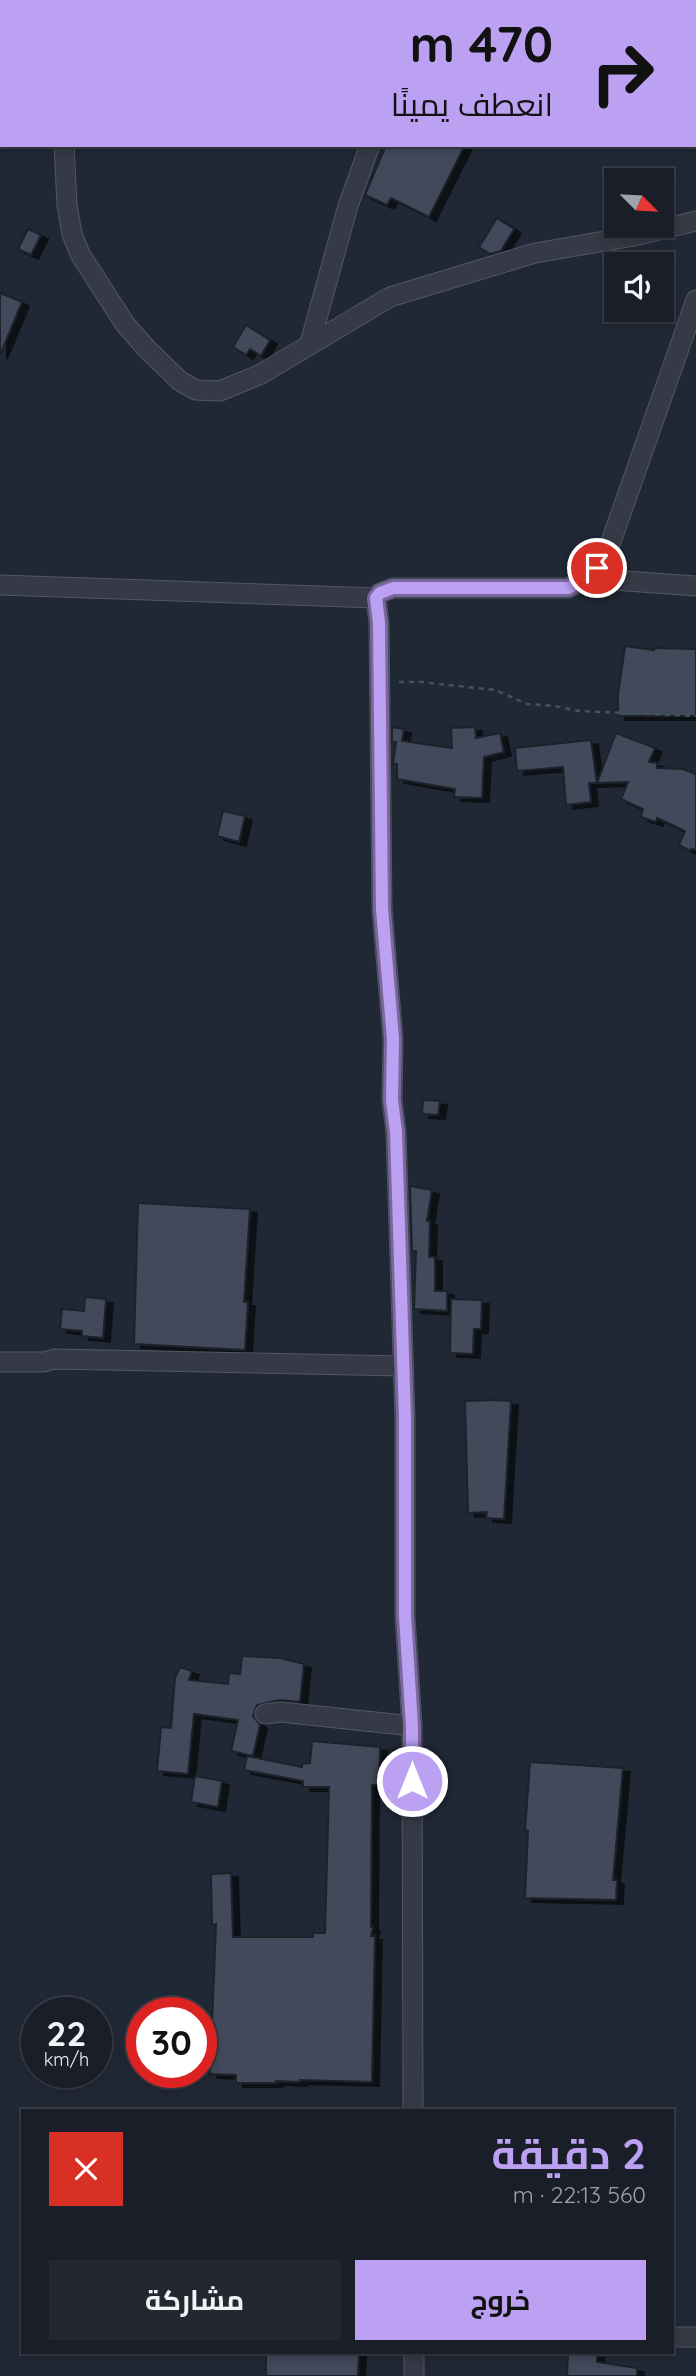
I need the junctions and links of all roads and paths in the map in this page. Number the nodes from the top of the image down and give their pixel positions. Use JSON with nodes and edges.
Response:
{"nodes":[{"id":1,"x":64,"y":147,"type":"edge"},
{"id":2,"x":369,"y":147,"type":"edge"},
{"id":3,"x":696,"y":221,"type":"edge"},
{"id":4,"x":696,"y":300,"type":"edge"},
{"id":5,"x":310,"y":344,"type":"junction"},
{"id":6,"x":586,"y":578,"type":"junction"},
{"id":7,"x":0,"y":585,"type":"edge"},
{"id":8,"x":696,"y":586,"type":"edge"},
{"id":9,"x":376,"y":598,"type":"junction"},
{"id":10,"x":380,"y":683,"type":"junction"},
{"id":11,"x":696,"y":716,"type":"edge"},
{"id":12,"x":0,"y":1362,"type":"edge"},
{"id":13,"x":402,"y":1366,"type":"junction"},
{"id":14,"x":265,"y":1714,"type":"dead end"},
{"id":15,"x":412,"y":1726,"type":"junction"},
{"id":16,"x":413,"y":2109,"type":"edge"},
{"id":17,"x":674,"y":2337,"type":"edge"},
{"id":18,"x":696,"y":2337,"type":"edge"},
{"id":19,"x":414,"y":2354,"type":"edge"},
{"id":20,"x":414,"y":2376,"type":"edge"}],
"edges":[{"from":1,"to":5,"type":"street"},
{"from":2,"to":5,"type":"street"},
{"from":3,"to":5,"type":"street"},
{"from":4,"to":6,"type":"street"},
{"from":6,"to":8,"type":"street"},
{"from":6,"to":9,"type":"street"},
{"from":7,"to":9,"type":"street"},
{"from":9,"to":10,"type":"street"},
{"from":10,"to":11,"type":"path"},
{"from":10,"to":13,"type":"street"},
{"from":12,"to":13,"type":"street"},
{"from":13,"to":15,"type":"street"},
{"from":14,"to":15,"type":"street"},
{"from":15,"to":16,"type":"street"},
{"from":17,"to":18,"type":"street"},
{"from":19,"to":20,"type":"street"}]}
